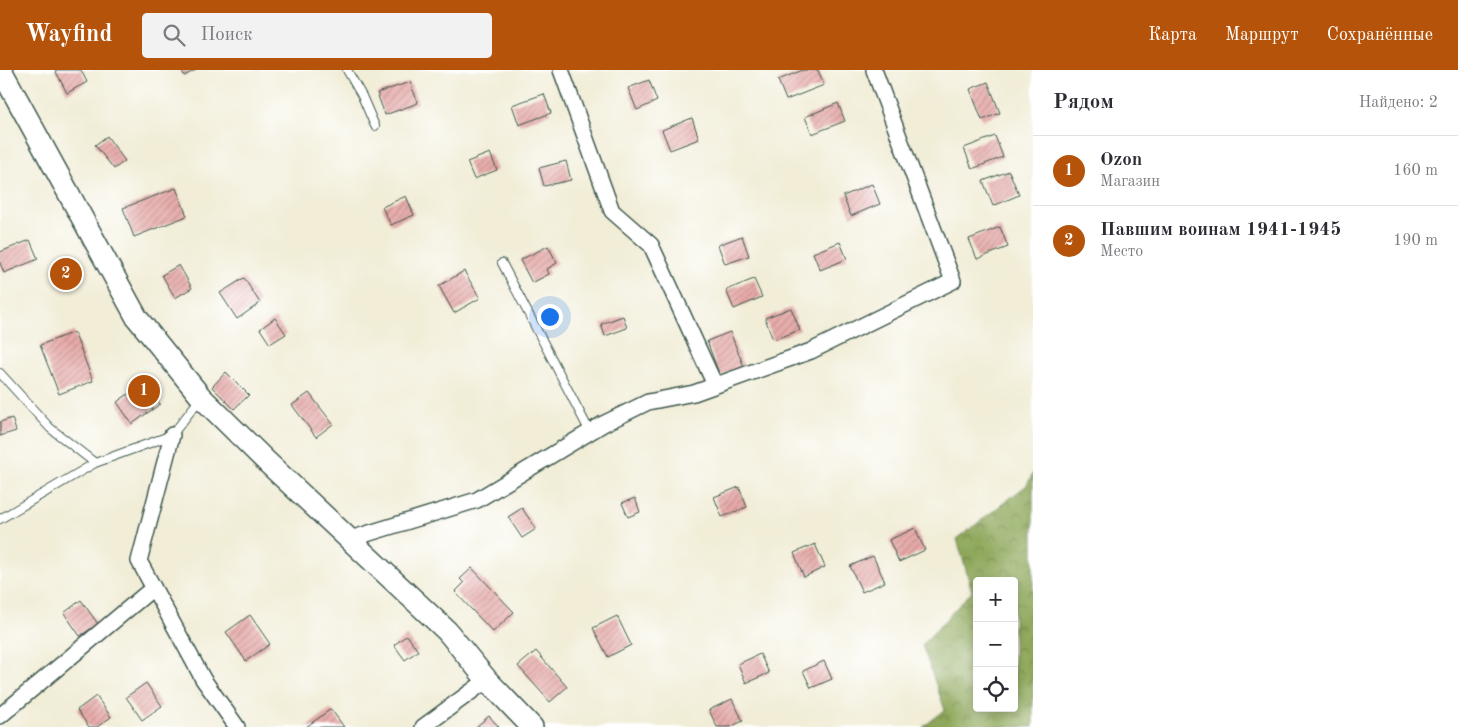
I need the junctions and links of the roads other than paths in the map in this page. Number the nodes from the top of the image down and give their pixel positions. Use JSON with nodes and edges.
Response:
{"nodes":[{"id":1,"x":1,"y":70,"type":"edge"},
{"id":2,"x":347,"y":70,"type":"edge"},
{"id":3,"x":561,"y":70,"type":"edge"},
{"id":4,"x":874,"y":70,"type":"edge"},
{"id":5,"x":375,"y":126,"type":"dead end"},
{"id":6,"x":502,"y":262,"type":"dead end"},
{"id":7,"x":0,"y":373,"type":"edge"},
{"id":8,"x":715,"y":385,"type":"junction"},
{"id":9,"x":201,"y":397,"type":"junction"},
{"id":10,"x":590,"y":432,"type":"junction"},
{"id":11,"x":172,"y":435,"type":"junction"},
{"id":12,"x":95,"y":463,"type":"junction"},
{"id":13,"x":0,"y":519,"type":"edge"},
{"id":14,"x":350,"y":539,"type":"junction"},
{"id":15,"x":153,"y":588,"type":"junction"},
{"id":16,"x":487,"y":680,"type":"junction"},
{"id":17,"x":0,"y":716,"type":"edge"},
{"id":18,"x":237,"y":727,"type":"edge"},
{"id":19,"x":422,"y":727,"type":"edge"},
{"id":20,"x":532,"y":727,"type":"edge"}],
"edges":[{"from":1,"to":9,"type":"street"},
{"from":2,"to":5,"type":"lane"},
{"from":3,"to":8,"type":"street"},
{"from":4,"to":8,"type":"street"},
{"from":6,"to":10,"type":"lane"},
{"from":7,"to":12,"type":"lane"},
{"from":8,"to":10,"type":"street"},
{"from":9,"to":11,"type":"lane"},
{"from":9,"to":14,"type":"street"},
{"from":10,"to":14,"type":"street"},
{"from":11,"to":12,"type":"lane"},
{"from":11,"to":15,"type":"street"},
{"from":12,"to":13,"type":"lane"},
{"from":14,"to":16,"type":"street"},
{"from":15,"to":17,"type":"street"},
{"from":15,"to":18,"type":"street"},
{"from":16,"to":19,"type":"street"},
{"from":16,"to":20,"type":"street"}]}
